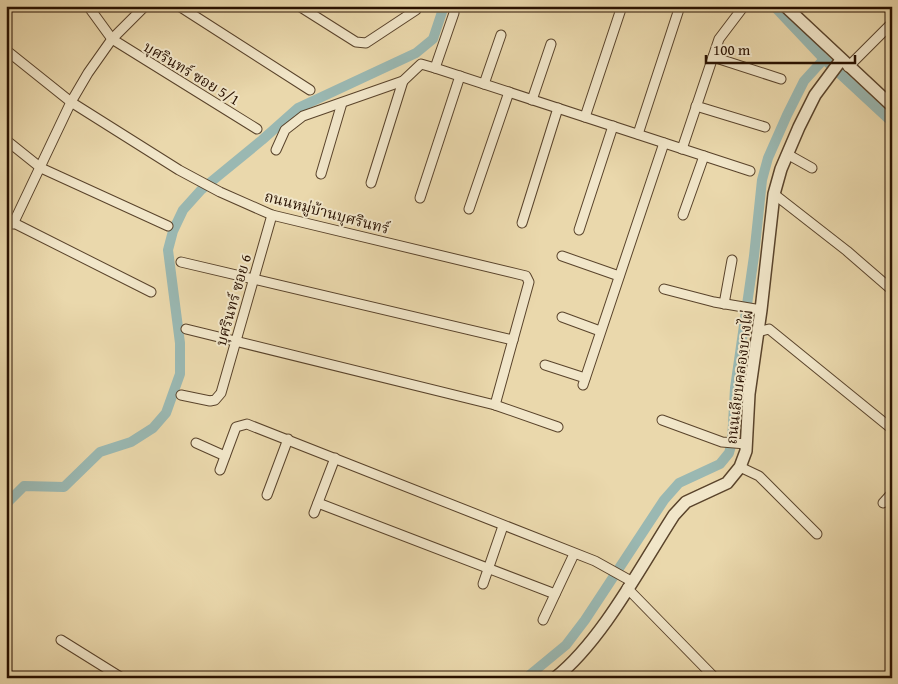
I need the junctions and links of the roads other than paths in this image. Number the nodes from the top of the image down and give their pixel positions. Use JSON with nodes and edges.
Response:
{"nodes":[{"id":1,"x":88,"y":6,"type":"edge"},
{"id":2,"x":145,"y":6,"type":"edge"},
{"id":3,"x":178,"y":6,"type":"edge"},
{"id":4,"x":298,"y":6,"type":"edge"},
{"id":5,"x":416,"y":6,"type":"edge"},
{"id":6,"x":622,"y":6,"type":"edge"},
{"id":7,"x":680,"y":6,"type":"edge"},
{"id":8,"x":744,"y":6,"type":"edge"},
{"id":9,"x":785,"y":6,"type":"edge"},
{"id":10,"x":885,"y":6,"type":"edge"},
{"id":11,"x":892,"y":8,"type":"edge"},
{"id":12,"x":454,"y":13,"type":"dead end"},
{"id":13,"x":892,"y":23,"type":"edge"},
{"id":14,"x":501,"y":35,"type":"dead end"},
{"id":15,"x":112,"y":39,"type":"junction"},
{"id":16,"x":551,"y":44,"type":"dead end"},
{"id":17,"x":6,"y":50,"type":"edge"},
{"id":18,"x":713,"y":57,"type":"junction"},
{"id":19,"x":842,"y":64,"type":"junction"},
{"id":20,"x":435,"y":68,"type":"junction"},
{"id":21,"x":460,"y":76,"type":"junction"},
{"id":22,"x":782,"y":79,"type":"dead end"},
{"id":23,"x":403,"y":81,"type":"junction"},
{"id":24,"x":484,"y":84,"type":"junction"},
{"id":25,"x":310,"y":90,"type":"dead end"},
{"id":26,"x":508,"y":92,"type":"junction"},
{"id":27,"x":532,"y":100,"type":"junction"},
{"id":28,"x":71,"y":102,"type":"junction"},
{"id":29,"x":342,"y":103,"type":"junction"},
{"id":30,"x":696,"y":106,"type":"junction"},
{"id":31,"x":892,"y":106,"type":"edge"},
{"id":32,"x":558,"y":108,"type":"junction"},
{"id":33,"x":585,"y":117,"type":"junction"},
{"id":34,"x":613,"y":126,"type":"junction"},
{"id":35,"x":765,"y":126,"type":"dead end"},
{"id":36,"x":257,"y":129,"type":"dead end"},
{"id":37,"x":638,"y":134,"type":"junction"},
{"id":38,"x":6,"y":140,"type":"edge"},
{"id":39,"x":664,"y":143,"type":"junction"},
{"id":40,"x":682,"y":149,"type":"junction"},
{"id":41,"x":276,"y":150,"type":"dead end"},
{"id":42,"x":787,"y":154,"type":"junction"},
{"id":43,"x":704,"y":156,"type":"junction"},
{"id":44,"x":41,"y":168,"type":"junction"},
{"id":45,"x":812,"y":168,"type":"dead end"},
{"id":46,"x":750,"y":172,"type":"dead end"},
{"id":47,"x":321,"y":174,"type":"dead end"},
{"id":48,"x":371,"y":183,"type":"dead end"},
{"id":49,"x":774,"y":194,"type":"junction"},
{"id":50,"x":420,"y":198,"type":"dead end"},
{"id":51,"x":470,"y":210,"type":"dead end"},
{"id":52,"x":272,"y":215,"type":"junction"},
{"id":53,"x":683,"y":215,"type":"dead end"},
{"id":54,"x":9,"y":221,"type":"edge"},
{"id":55,"x":522,"y":223,"type":"dead end"},
{"id":56,"x":168,"y":226,"type":"dead end"},
{"id":57,"x":578,"y":230,"type":"dead end"},
{"id":58,"x":562,"y":256,"type":"dead end"},
{"id":59,"x":732,"y":260,"type":"dead end"},
{"id":60,"x":181,"y":262,"type":"dead end"},
{"id":61,"x":619,"y":276,"type":"junction"},
{"id":62,"x":253,"y":277,"type":"junction"},
{"id":63,"x":664,"y":289,"type":"dead end"},
{"id":64,"x":892,"y":290,"type":"edge"},
{"id":65,"x":151,"y":292,"type":"dead end"},
{"id":66,"x":724,"y":304,"type":"junction"},
{"id":67,"x":756,"y":309,"type":"junction"},
{"id":68,"x":562,"y":317,"type":"dead end"},
{"id":69,"x":186,"y":329,"type":"dead end"},
{"id":70,"x":600,"y":331,"type":"junction"},
{"id":71,"x":758,"y":332,"type":"junction"},
{"id":72,"x":513,"y":340,"type":"junction"},
{"id":73,"x":236,"y":341,"type":"junction"},
{"id":74,"x":545,"y":365,"type":"dead end"},
{"id":75,"x":181,"y":395,"type":"dead end"},
{"id":76,"x":495,"y":405,"type":"junction"},
{"id":77,"x":662,"y":420,"type":"dead end"},
{"id":78,"x":558,"y":427,"type":"dead end"},
{"id":79,"x":892,"y":428,"type":"edge"},
{"id":80,"x":288,"y":439,"type":"junction"},
{"id":81,"x":196,"y":443,"type":"dead end"},
{"id":82,"x":743,"y":444,"type":"junction"},
{"id":83,"x":225,"y":456,"type":"junction"},
{"id":84,"x":335,"y":458,"type":"junction"},
{"id":85,"x":740,"y":467,"type":"junction"},
{"id":86,"x":220,"y":470,"type":"dead end"},
{"id":87,"x":892,"y":493,"type":"edge"},
{"id":88,"x":267,"y":495,"type":"dead end"},
{"id":89,"x":883,"y":503,"type":"dead end"},
{"id":90,"x":318,"y":504,"type":"junction"},
{"id":91,"x":314,"y":513,"type":"dead end"},
{"id":92,"x":503,"y":526,"type":"junction"},
{"id":93,"x":817,"y":534,"type":"dead end"},
{"id":94,"x":574,"y":554,"type":"junction"},
{"id":95,"x":489,"y":568,"type":"junction"},
{"id":96,"x":627,"y":582,"type":"junction"},
{"id":97,"x":483,"y":584,"type":"dead end"},
{"id":98,"x":556,"y":594,"type":"junction"},
{"id":99,"x":543,"y":620,"type":"dead end"},
{"id":100,"x":61,"y":640,"type":"dead end"},
{"id":101,"x":122,"y":678,"type":"edge"},
{"id":102,"x":555,"y":678,"type":"edge"},
{"id":103,"x":715,"y":678,"type":"edge"}],
"edges":[{"from":1,"to":15,"type":"street"},
{"from":2,"to":15,"type":"street"},
{"from":3,"to":25,"type":"street"},
{"from":4,"to":5,"type":"street"},
{"from":6,"to":33,"type":"street"},
{"from":7,"to":37,"type":"street"},
{"from":8,"to":18,"type":"street"},
{"from":9,"to":19,"type":"street"},
{"from":10,"to":11,"type":"street"},
{"from":12,"to":20,"type":"street"},
{"from":13,"to":19,"type":"street"},
{"from":14,"to":24,"type":"street"},
{"from":15,"to":28,"type":"street"},
{"from":15,"to":36,"type":"street","name":"บุศรินทร์ ซอย 5/1"},
{"from":16,"to":27,"type":"street"},
{"from":17,"to":28,"type":"street","name":"ถนนหมู่บ้านบุศรินทร์"},
{"from":18,"to":22,"type":"street"},
{"from":18,"to":30,"type":"street"},
{"from":19,"to":31,"type":"street"},
{"from":19,"to":42,"type":"street","name":"ถนนเลียบคลองบางไผ่"},
{"from":20,"to":21,"type":"street"},
{"from":20,"to":23,"type":"street"},
{"from":21,"to":24,"type":"street"},
{"from":21,"to":50,"type":"street"},
{"from":23,"to":29,"type":"street"},
{"from":23,"to":48,"type":"street"},
{"from":24,"to":26,"type":"street"},
{"from":26,"to":27,"type":"street"},
{"from":26,"to":51,"type":"street"},
{"from":27,"to":32,"type":"street"},
{"from":28,"to":44,"type":"street"},
{"from":28,"to":52,"type":"street","name":"ถนนหมู่บ้านบุศรินทร์"},
{"from":29,"to":41,"type":"street"},
{"from":29,"to":47,"type":"street"},
{"from":30,"to":35,"type":"street"},
{"from":30,"to":40,"type":"street"},
{"from":32,"to":33,"type":"street"},
{"from":32,"to":55,"type":"street"},
{"from":33,"to":34,"type":"street"},
{"from":34,"to":37,"type":"street"},
{"from":34,"to":57,"type":"street"},
{"from":37,"to":39,"type":"street"},
{"from":38,"to":44,"type":"street"},
{"from":39,"to":40,"type":"street"},
{"from":39,"to":61,"type":"street"},
{"from":40,"to":43,"type":"street"},
{"from":42,"to":45,"type":"street"},
{"from":42,"to":49,"type":"street","name":"ถนนเลียบคลองบางไผ่"},
{"from":43,"to":46,"type":"street"},
{"from":43,"to":53,"type":"street"},
{"from":44,"to":54,"type":"street"},
{"from":44,"to":56,"type":"street"},
{"from":49,"to":64,"type":"street"},
{"from":49,"to":67,"type":"street","name":"ถนนเลียบคลองบางไผ่"},
{"from":52,"to":62,"type":"street","name":"บุศรินทร์ ซอย 6"},
{"from":52,"to":72,"type":"street","name":"ถนนหมู่บ้านบุศรินทร์"},
{"from":54,"to":65,"type":"street"},
{"from":58,"to":61,"type":"street"},
{"from":59,"to":66,"type":"street"},
{"from":60,"to":62,"type":"street"},
{"from":61,"to":70,"type":"street"},
{"from":62,"to":72,"type":"street"},
{"from":62,"to":73,"type":"street","name":"บุศรินทร์ ซอย 6"},
{"from":63,"to":66,"type":"street"},
{"from":66,"to":67,"type":"street"},
{"from":67,"to":71,"type":"street","name":"ถนนเลียบคลองบางไผ่"},
{"from":68,"to":70,"type":"street"},
{"from":69,"to":73,"type":"street"},
{"from":70,"to":74,"type":"street"},
{"from":71,"to":79,"type":"street"},
{"from":71,"to":82,"type":"street","name":"ถนนเลียบคลองบางไผ่"},
{"from":72,"to":76,"type":"street"},
{"from":73,"to":75,"type":"street","name":"บุศรินทร์ ซอย 6"},
{"from":73,"to":76,"type":"street"},
{"from":76,"to":78,"type":"street"},
{"from":77,"to":82,"type":"street"},
{"from":80,"to":83,"type":"street"},
{"from":80,"to":84,"type":"street"},
{"from":80,"to":88,"type":"street"},
{"from":81,"to":83,"type":"street"},
{"from":82,"to":85,"type":"street","name":"ถนนเลียบคลองบางไผ่"},
{"from":83,"to":86,"type":"street"},
{"from":84,"to":90,"type":"street"},
{"from":84,"to":92,"type":"street"},
{"from":85,"to":93,"type":"street"},
{"from":85,"to":96,"type":"street","name":"ถนนเลียบคลองบางไผ่"},
{"from":87,"to":89,"type":"street"},
{"from":90,"to":91,"type":"street"},
{"from":90,"to":95,"type":"street"},
{"from":92,"to":94,"type":"street"},
{"from":92,"to":95,"type":"street"},
{"from":94,"to":96,"type":"street"},
{"from":94,"to":98,"type":"street"},
{"from":95,"to":97,"type":"street"},
{"from":95,"to":98,"type":"street"},
{"from":96,"to":102,"type":"street","name":"ถนนเลียบคลองบางไผ่"},
{"from":96,"to":103,"type":"street"},
{"from":98,"to":99,"type":"street"},
{"from":100,"to":101,"type":"street"}]}
